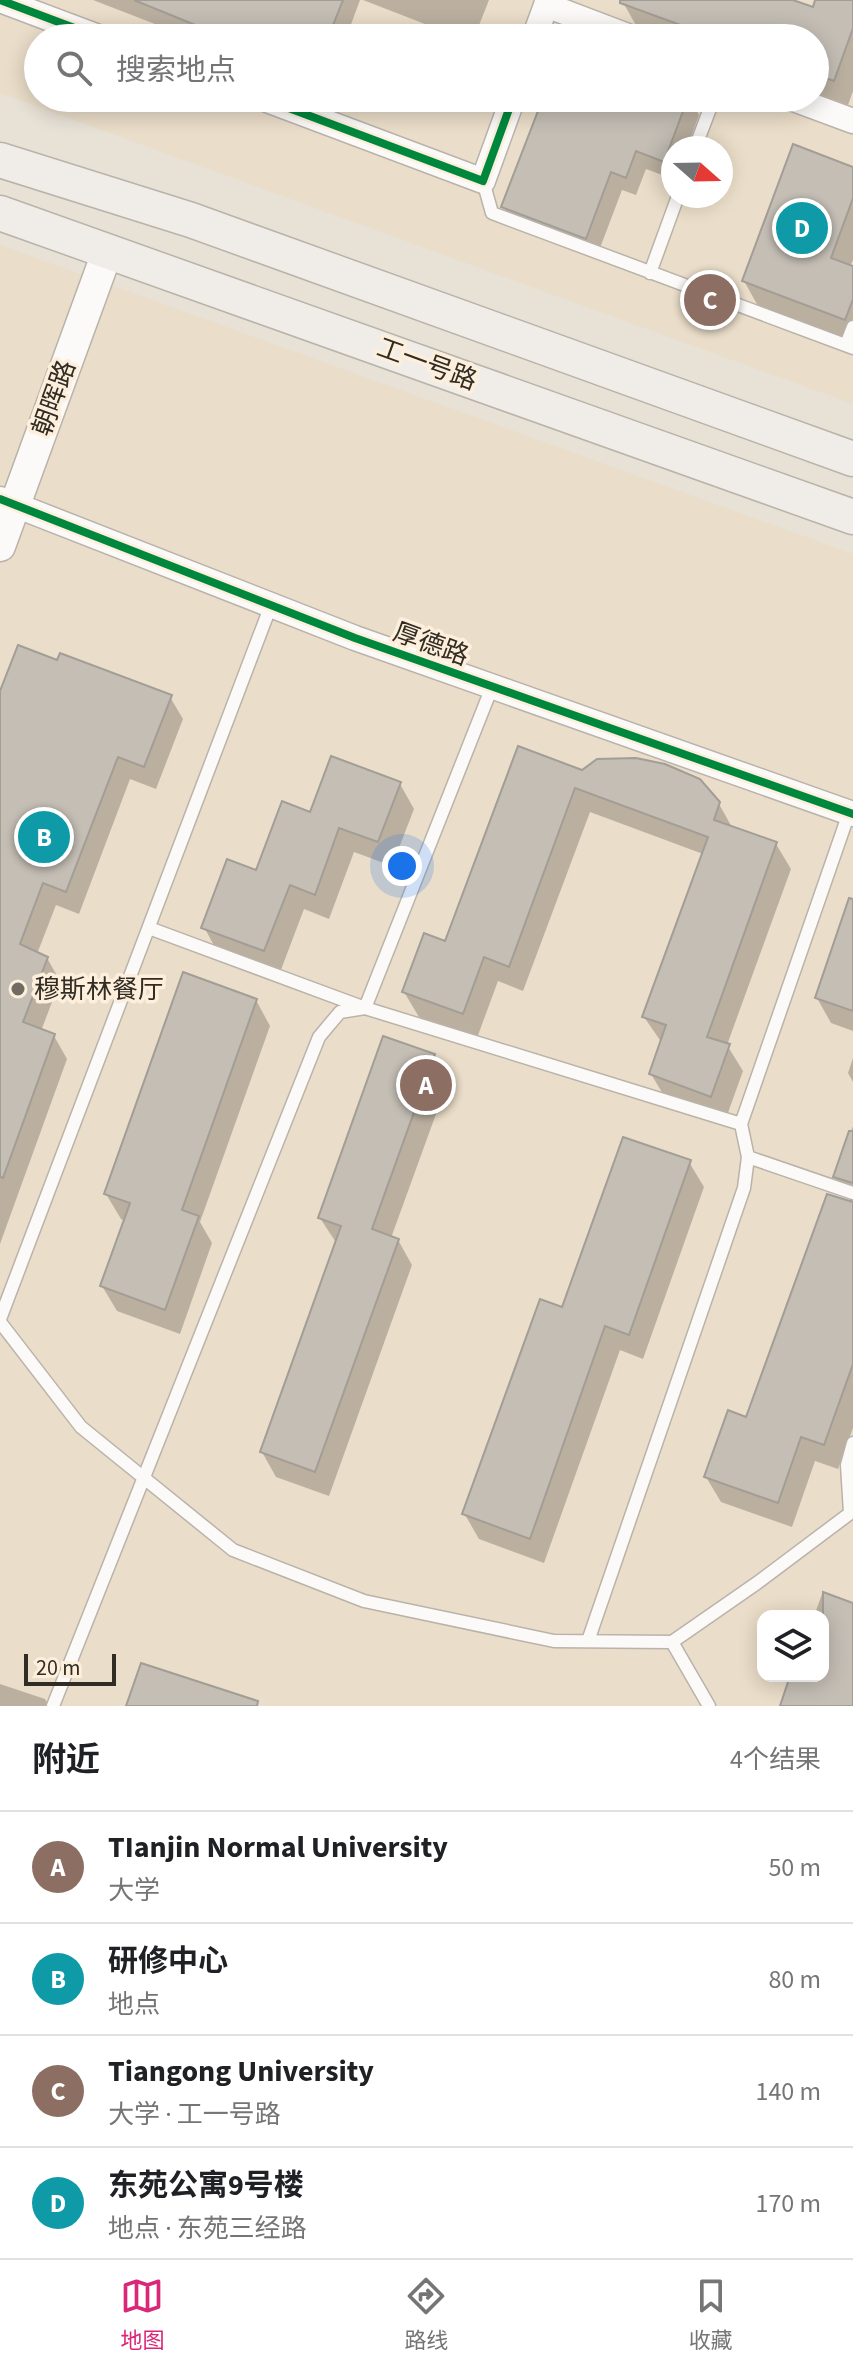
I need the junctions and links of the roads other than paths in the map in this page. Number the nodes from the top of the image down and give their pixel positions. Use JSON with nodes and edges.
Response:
{"nodes":[{"id":1,"x":0,"y":0,"type":"edge"},
{"id":2,"x":547,"y":2,"type":"edge"},
{"id":3,"x":64,"y":24,"type":"edge"},
{"id":4,"x":539,"y":24,"type":"edge"},
{"id":5,"x":600,"y":24,"type":"edge"},
{"id":6,"x":299,"y":112,"type":"edge"},
{"id":7,"x":508,"y":112,"type":"edge"},
{"id":8,"x":709,"y":112,"type":"edge"},
{"id":9,"x":829,"y":112,"type":"edge"},
{"id":10,"x":853,"y":121,"type":"edge"},
{"id":11,"x":700,"y":136,"type":"edge"},
{"id":12,"x":0,"y":160,"type":"edge"},
{"id":13,"x":483,"y":181,"type":"junction"},
{"id":14,"x":674,"y":208,"type":"edge"},
{"id":15,"x":0,"y":213,"type":"edge"},
{"id":16,"x":108,"y":250,"type":"junction"},
{"id":17,"x":650,"y":273,"type":"junction"},
{"id":18,"x":853,"y":327,"type":"edge"},
{"id":19,"x":850,"y":347,"type":"edge"},
{"id":20,"x":853,"y":459,"type":"edge"},
{"id":21,"x":7,"y":501,"type":"edge"},
{"id":22,"x":853,"y":517,"type":"edge"},
{"id":23,"x":0,"y":546,"type":"edge"},
{"id":24,"x":271,"y":605,"type":"junction"},
{"id":25,"x":492,"y":687,"type":"junction"},
{"id":26,"x":851,"y":814,"type":"edge"},
{"id":27,"x":149,"y":928,"type":"junction"},
{"id":28,"x":365,"y":1008,"type":"junction"},
{"id":29,"x":741,"y":1124,"type":"junction"},
{"id":30,"x":748,"y":1157,"type":"junction"},
{"id":31,"x":853,"y":1193,"type":"edge"},
{"id":32,"x":0,"y":1320,"type":"edge"},
{"id":33,"x":853,"y":1443,"type":"edge"},
{"id":34,"x":142,"y":1479,"type":"junction"},
{"id":35,"x":852,"y":1511,"type":"edge"},
{"id":36,"x":588,"y":1641,"type":"junction"},
{"id":37,"x":672,"y":1642,"type":"junction"},
{"id":38,"x":53,"y":1706,"type":"edge"},
{"id":39,"x":709,"y":1706,"type":"edge"}],
"edges":[{"from":1,"to":3,"type":"street"},
{"from":2,"to":4,"type":"street"},
{"from":2,"to":5,"type":"street"},
{"from":6,"to":13,"type":"street"},
{"from":7,"to":13,"type":"street"},
{"from":8,"to":11,"type":"lane"},
{"from":9,"to":10,"type":"street"},
{"from":12,"to":20,"type":"main road"},
{"from":13,"to":17,"type":"lane"},
{"from":14,"to":17,"type":"lane"},
{"from":15,"to":16,"type":"main road","name":"工一号路"},
{"from":16,"to":21,"type":"street","name":"朝晖路"},
{"from":16,"to":22,"type":"main road","name":"工一号路"},
{"from":17,"to":19,"type":"lane"},
{"from":18,"to":19,"type":"lane"},
{"from":21,"to":23,"type":"street","name":"朝晖路"},
{"from":21,"to":24,"type":"street","name":"厚德路"},
{"from":24,"to":25,"type":"street","name":"厚德路"},
{"from":24,"to":27,"type":"lane"},
{"from":25,"to":26,"type":"street","name":"厚德路"},
{"from":25,"to":28,"type":"lane"},
{"from":26,"to":29,"type":"lane"},
{"from":27,"to":28,"type":"lane"},
{"from":27,"to":32,"type":"lane"},
{"from":28,"to":29,"type":"lane"},
{"from":28,"to":34,"type":"lane"},
{"from":29,"to":30,"type":"lane"},
{"from":30,"to":31,"type":"lane"},
{"from":30,"to":36,"type":"lane"},
{"from":32,"to":34,"type":"lane"},
{"from":33,"to":35,"type":"lane"},
{"from":34,"to":36,"type":"lane"},
{"from":34,"to":38,"type":"lane"},
{"from":35,"to":37,"type":"lane"},
{"from":36,"to":37,"type":"lane"},
{"from":37,"to":39,"type":"lane"}]}
